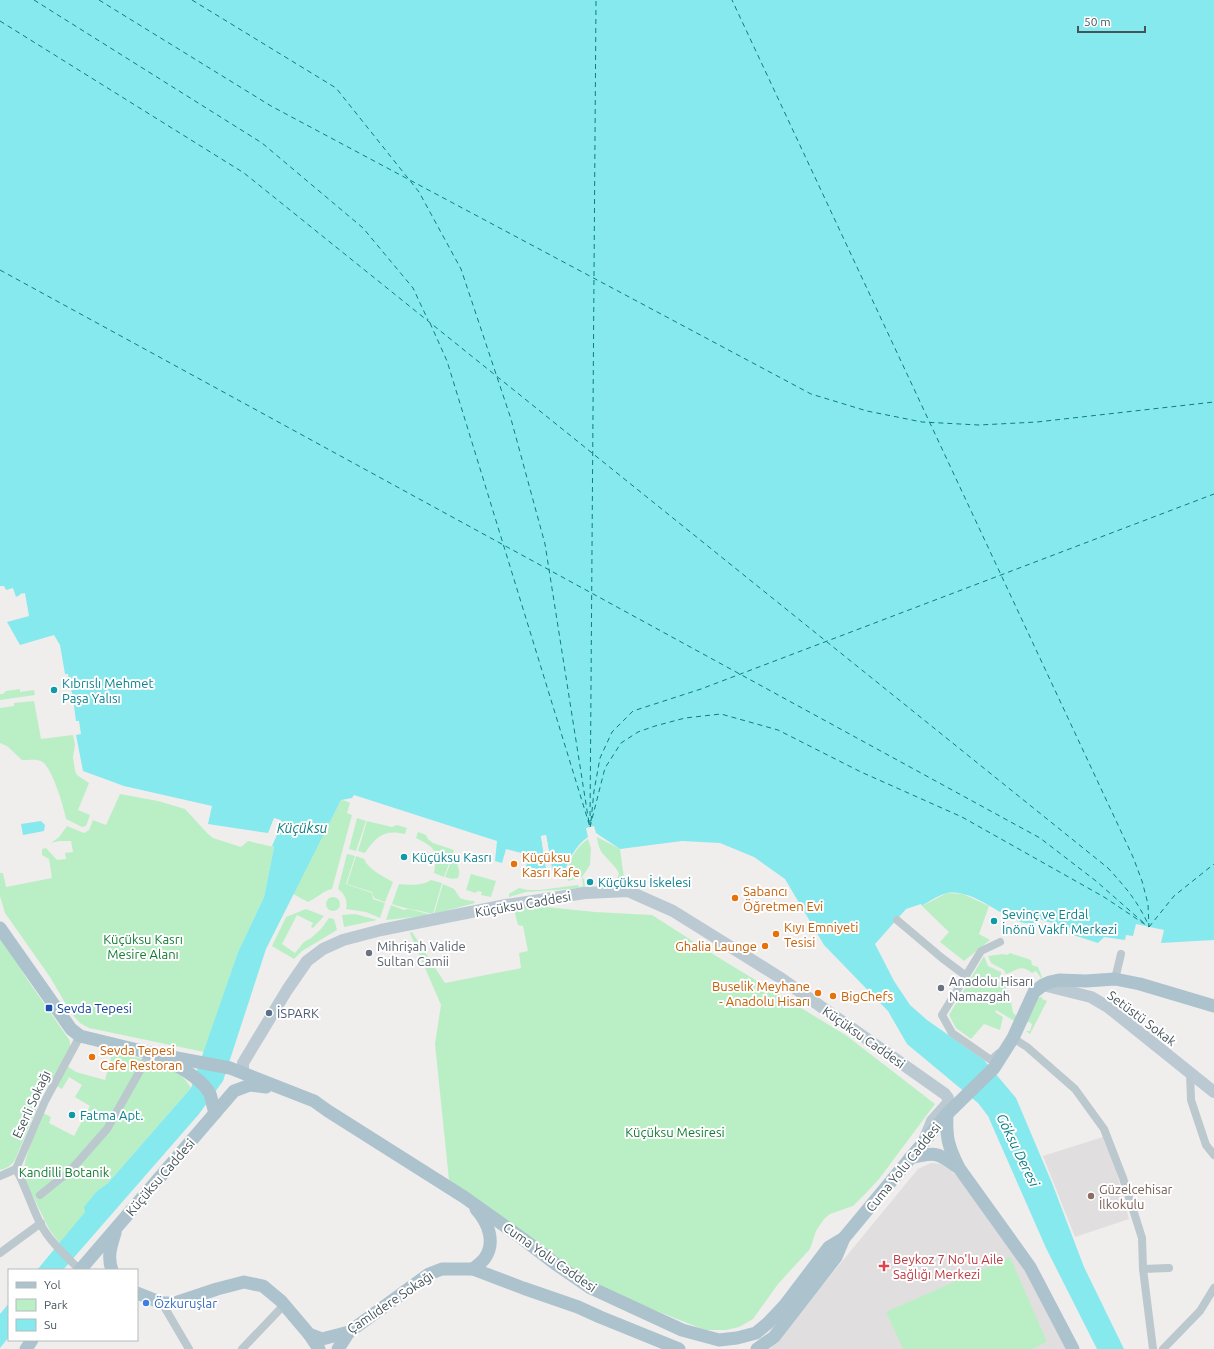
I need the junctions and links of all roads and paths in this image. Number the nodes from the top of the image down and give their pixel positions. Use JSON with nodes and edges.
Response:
{"nodes":[{"id":1,"x":898,"y":920,"type":"dead end"},
{"id":2,"x":0,"y":928,"type":"edge"},
{"id":3,"x":1000,"y":942,"type":"dead end"},
{"id":4,"x":1121,"y":954,"type":"dead end"},
{"id":5,"x":966,"y":976,"type":"junction"},
{"id":6,"x":1115,"y":979,"type":"junction"},
{"id":7,"x":1043,"y":985,"type":"junction"},
{"id":8,"x":1214,"y":1006,"type":"edge"},
{"id":9,"x":80,"y":1036,"type":"junction"},
{"id":10,"x":1013,"y":1038,"type":"junction"},
{"id":11,"x":1006,"y":1051,"type":"junction"},
{"id":12,"x":153,"y":1053,"type":"junction"},
{"id":13,"x":243,"y":1068,"type":"junction"},
{"id":14,"x":1190,"y":1072,"type":"junction"},
{"id":15,"x":1214,"y":1092,"type":"edge"},
{"id":16,"x":297,"y":1094,"type":"junction"},
{"id":17,"x":214,"y":1113,"type":"junction"},
{"id":18,"x":947,"y":1114,"type":"junction"},
{"id":19,"x":924,"y":1141,"type":"junction"},
{"id":20,"x":1214,"y":1155,"type":"edge"},
{"id":21,"x":910,"y":1158,"type":"junction"},
{"id":22,"x":959,"y":1168,"type":"junction"},
{"id":23,"x":16,"y":1169,"type":"junction"},
{"id":24,"x":0,"y":1176,"type":"edge"},
{"id":25,"x":40,"y":1195,"type":"dead end"},
{"id":26,"x":464,"y":1197,"type":"junction"},
{"id":27,"x":41,"y":1223,"type":"junction"},
{"id":28,"x":118,"y":1226,"type":"junction"},
{"id":29,"x":844,"y":1238,"type":"junction"},
{"id":30,"x":0,"y":1253,"type":"edge"},
{"id":31,"x":78,"y":1267,"type":"edge"},
{"id":32,"x":1169,"y":1268,"type":"dead end"},
{"id":33,"x":112,"y":1269,"type":"edge"},
{"id":34,"x":473,"y":1269,"type":"junction"},
{"id":35,"x":1143,"y":1269,"type":"junction"},
{"id":36,"x":589,"y":1286,"type":"junction"},
{"id":37,"x":1214,"y":1288,"type":"edge"},
{"id":38,"x":138,"y":1293,"type":"edge"},
{"id":39,"x":162,"y":1303,"type":"junction"},
{"id":40,"x":284,"y":1305,"type":"junction"},
{"id":41,"x":578,"y":1307,"type":"junction"},
{"id":42,"x":349,"y":1332,"type":"junction"},
{"id":43,"x":756,"y":1333,"type":"junction"},
{"id":44,"x":309,"y":1334,"type":"junction"},
{"id":45,"x":763,"y":1347,"type":"edge"},
{"id":46,"x":673,"y":1348,"type":"edge"},
{"id":47,"x":189,"y":1349,"type":"edge"},
{"id":48,"x":242,"y":1349,"type":"edge"},
{"id":49,"x":319,"y":1349,"type":"edge"},
{"id":50,"x":338,"y":1349,"type":"edge"},
{"id":51,"x":1073,"y":1349,"type":"edge"},
{"id":52,"x":1153,"y":1349,"type":"edge"},
{"id":53,"x":1163,"y":1349,"type":"edge"}],
"edges":[{"from":1,"to":5,"type":"street"},
{"from":2,"to":9,"type":"main road"},
{"from":3,"to":5,"type":"street"},
{"from":4,"to":6,"type":"street"},
{"from":5,"to":11,"type":"street"},
{"from":6,"to":7,"type":"main road"},
{"from":6,"to":8,"type":"main road"},
{"from":7,"to":10,"type":"main road","name":"Cuma Yolu Caddesi"},
{"from":7,"to":14,"type":"street","name":"Setüstü Sokak"},
{"from":9,"to":12,"type":"main road"},
{"from":9,"to":23,"type":"street","name":"Eserli Sokağı"},
{"from":10,"to":11,"type":"main road","name":"Cuma Yolu Caddesi"},
{"from":10,"to":35,"type":"street"},
{"from":11,"to":18,"type":"main road","name":"Cuma Yolu Caddesi"},
{"from":12,"to":13,"type":"main road","name":"Cuma Yolu Caddesi"},
{"from":12,"to":17,"type":"main road"},
{"from":12,"to":25,"type":"street"},
{"from":13,"to":16,"type":"main road","name":"Cuma Yolu Caddesi"},
{"from":13,"to":19,"type":"street","name":"Küçüksu Caddesi"},
{"from":14,"to":15,"type":"street","name":"Setüstü Sokak"},
{"from":14,"to":20,"type":"street"},
{"from":16,"to":17,"type":"main road","name":"Küçüksu Caddesi"},
{"from":16,"to":26,"type":"main road","name":"Cuma Yolu Caddesi"},
{"from":17,"to":28,"type":"main road","name":"Küçüksu Caddesi"},
{"from":18,"to":19,"type":"main road","name":"Cuma Yolu Caddesi"},
{"from":18,"to":22,"type":"main road"},
{"from":19,"to":21,"type":"main road","name":"Cuma Yolu Caddesi"},
{"from":21,"to":22,"type":"main road"},
{"from":21,"to":29,"type":"main road","name":"Cuma Yolu Caddesi"},
{"from":22,"to":51,"type":"main road"},
{"from":23,"to":24,"type":"street"},
{"from":23,"to":27,"type":"street"},
{"from":26,"to":34,"type":"main road"},
{"from":26,"to":36,"type":"main road","name":"Cuma Yolu Caddesi"},
{"from":27,"to":30,"type":"street"},
{"from":27,"to":31,"type":"street"},
{"from":28,"to":31,"type":"main road","name":"Küçüksu Caddesi"},
{"from":28,"to":33,"type":"main road"},
{"from":29,"to":43,"type":"main road","name":"Cuma Yolu Caddesi"},
{"from":29,"to":45,"type":"main road","name":"Cuma Yolu Caddesi"},
{"from":32,"to":35,"type":"street"},
{"from":34,"to":41,"type":"main road","name":"Cuma Yolu Caddesi"},
{"from":34,"to":42,"type":"main road","name":"Çamlıdere Sokağı"},
{"from":35,"to":52,"type":"street"},
{"from":36,"to":41,"type":"main road"},
{"from":36,"to":43,"type":"main road","name":"Cuma Yolu Caddesi"},
{"from":37,"to":53,"type":"street"},
{"from":38,"to":39,"type":"main road"},
{"from":39,"to":40,"type":"main road"},
{"from":39,"to":47,"type":"street"},
{"from":40,"to":44,"type":"main road"},
{"from":40,"to":48,"type":"street"},
{"from":41,"to":46,"type":"main road","name":"Cuma Yolu Caddesi"},
{"from":42,"to":44,"type":"main road","name":"Çamlıdere Sokağı"},
{"from":42,"to":50,"type":"main road"},
{"from":43,"to":45,"type":"main road"},
{"from":44,"to":49,"type":"main road"}]}
